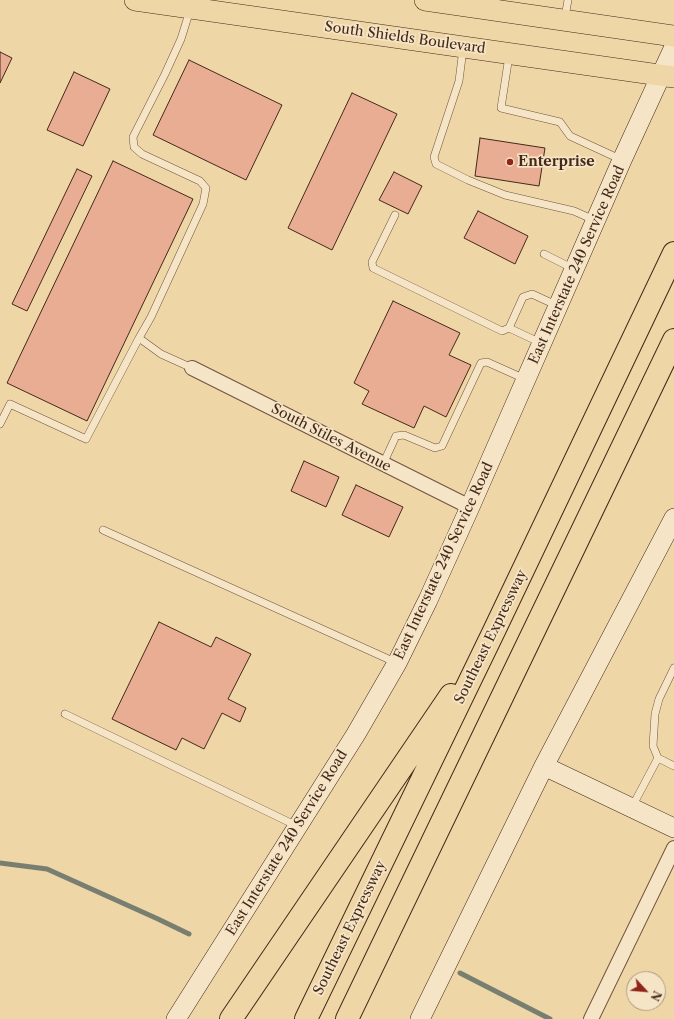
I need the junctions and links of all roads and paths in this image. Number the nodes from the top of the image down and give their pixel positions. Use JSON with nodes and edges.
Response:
{"nodes":[{"id":1,"x":135,"y":0,"type":"edge"},
{"id":2,"x":425,"y":0,"type":"edge"},
{"id":3,"x":568,"y":0,"type":"edge"},
{"id":4,"x":455,"y":2,"type":"edge"},
{"id":5,"x":240,"y":7,"type":"edge"},
{"id":6,"x":191,"y":8,"type":"junction"},
{"id":7,"x":564,"y":20,"type":"junction"},
{"id":8,"x":674,"y":36,"type":"edge"},
{"id":9,"x":463,"y":47,"type":"junction"},
{"id":10,"x":674,"y":47,"type":"edge"},
{"id":11,"x":510,"y":54,"type":"junction"},
{"id":12,"x":668,"y":76,"type":"edge"},
{"id":13,"x":622,"y":160,"type":"junction"},
{"id":14,"x":394,"y":215,"type":"dead end"},
{"id":15,"x":597,"y":221,"type":"junction"},
{"id":16,"x":674,"y":253,"type":"edge"},
{"id":17,"x":544,"y":254,"type":"dead end"},
{"id":18,"x":575,"y":270,"type":"junction"},
{"id":19,"x":558,"y":306,"type":"junction"},
{"id":20,"x":509,"y":328,"type":"junction"},
{"id":21,"x":139,"y":338,"type":"junction"},
{"id":22,"x":674,"y":340,"type":"edge"},
{"id":23,"x":542,"y":343,"type":"junction"},
{"id":24,"x":192,"y":368,"type":"joint"},
{"id":25,"x":526,"y":380,"type":"junction"},
{"id":26,"x":0,"y":424,"type":"edge"},
{"id":27,"x":383,"y":464,"type":"junction"},
{"id":28,"x":470,"y":507,"type":"junction"},
{"id":29,"x":674,"y":518,"type":"edge"},
{"id":30,"x":103,"y":530,"type":"dead end"},
{"id":31,"x":494,"y":631,"type":"junction"},
{"id":32,"x":397,"y":663,"type":"junction"},
{"id":33,"x":674,"y":668,"type":"edge"},
{"id":34,"x":65,"y":714,"type":"dead end"},
{"id":35,"x":658,"y":758,"type":"junction"},
{"id":36,"x":544,"y":766,"type":"junction"},
{"id":37,"x":674,"y":766,"type":"edge"},
{"id":38,"x":632,"y":808,"type":"junction"},
{"id":39,"x":298,"y":826,"type":"junction"},
{"id":40,"x":674,"y":828,"type":"edge"},
{"id":41,"x":674,"y":848,"type":"edge"},
{"id":42,"x":176,"y":1019,"type":"edge"},
{"id":43,"x":231,"y":1019,"type":"edge"},
{"id":44,"x":306,"y":1019,"type":"edge"},
{"id":45,"x":347,"y":1019,"type":"edge"},
{"id":46,"x":420,"y":1019,"type":"edge"},
{"id":47,"x":591,"y":1019,"type":"edge"}],
"edges":[{"from":1,"to":6,"type":"main road","name":"South Shields Boulevard"},
{"from":2,"to":4,"type":"main road"},
{"from":3,"to":7,"type":"lane"},
{"from":4,"to":7,"type":"main road"},
{"from":5,"to":6,"type":"main road","name":"South Shields Boulevard"},
{"from":5,"to":9,"type":"main road","name":"South Shields Boulevard"},
{"from":6,"to":21,"type":"lane"},
{"from":7,"to":8,"type":"main road"},
{"from":9,"to":11,"type":"main road","name":"South Shields Boulevard"},
{"from":9,"to":15,"type":"lane"},
{"from":10,"to":12,"type":"street","name":"East Interstate 240 Service Road"},
{"from":11,"to":12,"type":"main road","name":"South Shields Boulevard"},
{"from":11,"to":13,"type":"lane"},
{"from":12,"to":13,"type":"street","name":"East Interstate 240 Service Road"},
{"from":13,"to":15,"type":"street","name":"East Interstate 240 Service Road"},
{"from":14,"to":20,"type":"lane"},
{"from":15,"to":18,"type":"street","name":"East Interstate 240 Service Road"},
{"from":16,"to":31,"type":"highway","name":"Southeast Expressway"},
{"from":17,"to":18,"type":"lane"},
{"from":18,"to":19,"type":"street","name":"East Interstate 240 Service Road"},
{"from":19,"to":20,"type":"lane"},
{"from":19,"to":23,"type":"street","name":"East Interstate 240 Service Road"},
{"from":20,"to":23,"type":"lane"},
{"from":21,"to":24,"type":"lane"},
{"from":21,"to":26,"type":"lane"},
{"from":22,"to":45,"type":"highway"},
{"from":23,"to":25,"type":"street","name":"East Interstate 240 Service Road"},
{"from":24,"to":27,"type":"street","name":"South Stiles Avenue"},
{"from":25,"to":27,"type":"lane"},
{"from":25,"to":28,"type":"street","name":"East Interstate 240 Service Road"},
{"from":27,"to":28,"type":"street","name":"South Stiles Avenue"},
{"from":28,"to":32,"type":"street","name":"East Interstate 240 Service Road"},
{"from":29,"to":36,"type":"street"},
{"from":30,"to":32,"type":"lane"},
{"from":31,"to":43,"type":"highway"},
{"from":31,"to":44,"type":"highway","name":"Southeast Expressway"},
{"from":32,"to":39,"type":"street","name":"East Interstate 240 Service Road"},
{"from":33,"to":35,"type":"lane"},
{"from":34,"to":39,"type":"lane"},
{"from":35,"to":37,"type":"lane"},
{"from":35,"to":38,"type":"lane"},
{"from":36,"to":38,"type":"street"},
{"from":36,"to":46,"type":"street"},
{"from":38,"to":40,"type":"street"},
{"from":39,"to":42,"type":"street","name":"East Interstate 240 Service Road"},
{"from":41,"to":47,"type":"street"}]}
